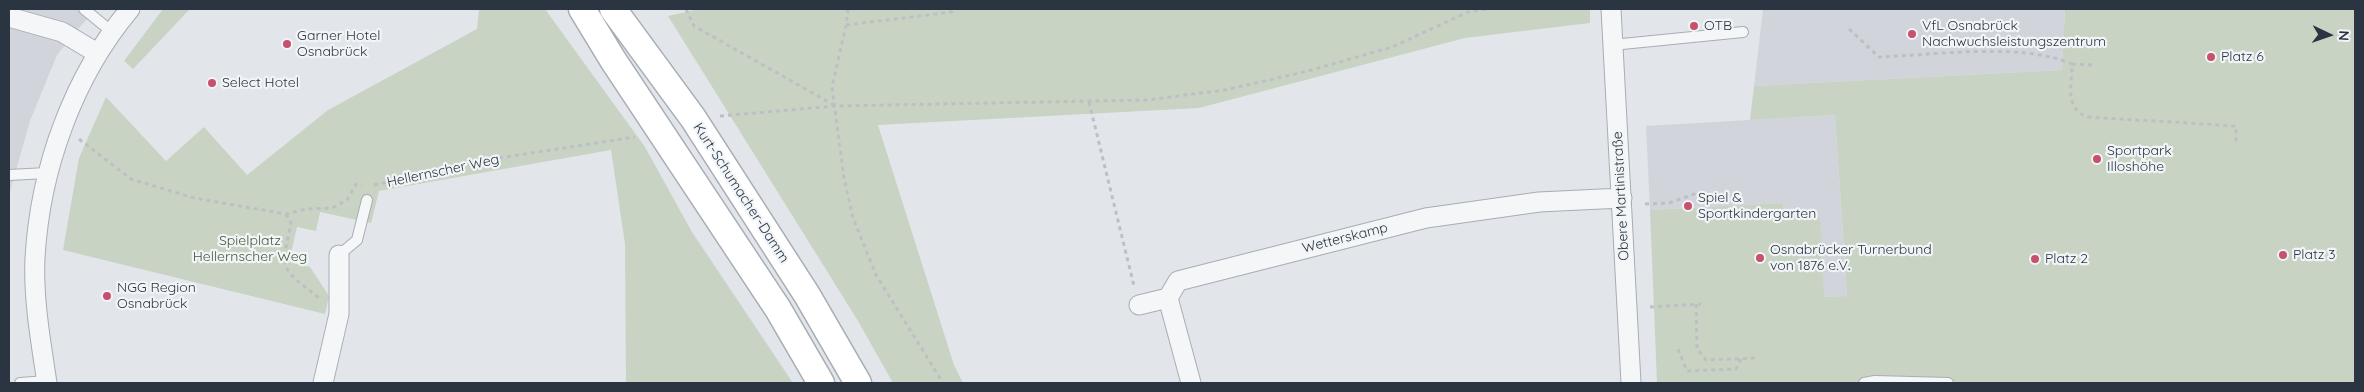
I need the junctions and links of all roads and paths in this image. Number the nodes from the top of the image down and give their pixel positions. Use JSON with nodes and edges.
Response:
{"nodes":[{"id":1,"x":84,"y":9,"type":"edge"},
{"id":2,"x":130,"y":9,"type":"edge"},
{"id":3,"x":582,"y":9,"type":"edge"},
{"id":4,"x":613,"y":9,"type":"edge"},
{"id":5,"x":686,"y":9,"type":"edge"},
{"id":6,"x":848,"y":9,"type":"edge"},
{"id":7,"x":952,"y":9,"type":"edge"},
{"id":8,"x":1487,"y":9,"type":"edge"},
{"id":9,"x":1611,"y":9,"type":"edge"},
{"id":10,"x":9,"y":17,"type":"edge"},
{"id":11,"x":846,"y":25,"type":"junction"},
{"id":12,"x":1849,"y":29,"type":"dead end"},
{"id":13,"x":111,"y":31,"type":"junction"},
{"id":14,"x":1743,"y":32,"type":"dead end"},
{"id":15,"x":1612,"y":45,"type":"junction"},
{"id":16,"x":97,"y":53,"type":"junction"},
{"id":17,"x":2072,"y":64,"type":"junction"},
{"id":18,"x":2092,"y":65,"type":"dead end"},
{"id":19,"x":1089,"y":102,"type":"junction"},
{"id":20,"x":835,"y":106,"type":"junction"},
{"id":21,"x":693,"y":118,"type":"junction"},
{"id":22,"x":63,"y":126,"type":"junction"},
{"id":23,"x":663,"y":134,"type":"junction"},
{"id":24,"x":2236,"y":142,"type":"dead end"},
{"id":25,"x":47,"y":173,"type":"junction"},
{"id":26,"x":9,"y":175,"type":"edge"},
{"id":27,"x":1697,"y":193,"type":"dead end"},
{"id":28,"x":1622,"y":198,"type":"junction"},
{"id":29,"x":368,"y":200,"type":"dead end"},
{"id":30,"x":1645,"y":204,"type":"dead end"},
{"id":31,"x":286,"y":214,"type":"junction"},
{"id":32,"x":339,"y":255,"type":"joint"},
{"id":33,"x":1168,"y":298,"type":"junction"},
{"id":34,"x":1696,"y":304,"type":"junction"},
{"id":35,"x":1701,"y":304,"type":"dead end"},
{"id":36,"x":1139,"y":305,"type":"joint"},
{"id":37,"x":1650,"y":307,"type":"dead end"},
{"id":38,"x":339,"y":314,"type":"junction"},
{"id":39,"x":1678,"y":349,"type":"dead end"},
{"id":40,"x":1758,"y":358,"type":"dead end"},
{"id":41,"x":1741,"y":359,"type":"junction"},
{"id":42,"x":47,"y":382,"type":"edge"},
{"id":43,"x":20,"y":383,"type":"edge"},
{"id":44,"x":323,"y":383,"type":"edge"},
{"id":45,"x":821,"y":383,"type":"edge"},
{"id":46,"x":858,"y":383,"type":"edge"},
{"id":47,"x":942,"y":383,"type":"edge"},
{"id":48,"x":1191,"y":383,"type":"edge"},
{"id":49,"x":1631,"y":383,"type":"edge"},
{"id":50,"x":1864,"y":383,"type":"edge"},
{"id":51,"x":1948,"y":383,"type":"edge"}],
"edges":[{"from":1,"to":13,"type":"lane"},
{"from":2,"to":13,"type":"street"},
{"from":3,"to":23,"type":"main road"},
{"from":4,"to":21,"type":"main road","name":"Kurt-Schumacher-Damm"},
{"from":5,"to":20,"type":"path"},
{"from":6,"to":11,"type":"path"},
{"from":7,"to":11,"type":"path"},
{"from":8,"to":19,"type":"path"},
{"from":9,"to":15,"type":"street","name":"Obere Martinistraße"},
{"from":10,"to":16,"type":"street"},
{"from":11,"to":20,"type":"path"},
{"from":12,"to":17,"type":"path"},
{"from":13,"to":16,"type":"street"},
{"from":14,"to":15,"type":"lane"},
{"from":15,"to":28,"type":"street","name":"Obere Martinistraße"},
{"from":16,"to":22,"type":"street"},
{"from":17,"to":18,"type":"path"},
{"from":17,"to":24,"type":"path"},
{"from":19,"to":20,"type":"path"},
{"from":19,"to":36,"type":"path"},
{"from":20,"to":21,"type":"path"},
{"from":20,"to":47,"type":"path"},
{"from":21,"to":46,"type":"main road","name":"Kurt-Schumacher-Damm"},
{"from":22,"to":25,"type":"street"},
{"from":22,"to":31,"type":"path"},
{"from":23,"to":31,"type":"path","name":"Hellernscher Weg"},
{"from":23,"to":45,"type":"main road"},
{"from":25,"to":26,"type":"lane"},
{"from":25,"to":42,"type":"street"},
{"from":27,"to":30,"type":"path"},
{"from":28,"to":33,"type":"street","name":"Wetterskamp"},
{"from":28,"to":49,"type":"street","name":"Obere Martinistraße"},
{"from":29,"to":32,"type":"lane"},
{"from":31,"to":38,"type":"path"},
{"from":32,"to":38,"type":"street"},
{"from":33,"to":36,"type":"street"},
{"from":33,"to":48,"type":"street"},
{"from":34,"to":35,"type":"path"},
{"from":34,"to":37,"type":"path"},
{"from":34,"to":41,"type":"path"},
{"from":38,"to":44,"type":"street"},
{"from":39,"to":41,"type":"path"},
{"from":40,"to":41,"type":"path"},
{"from":42,"to":43,"type":"lane"},
{"from":50,"to":51,"type":"lane"}]}
